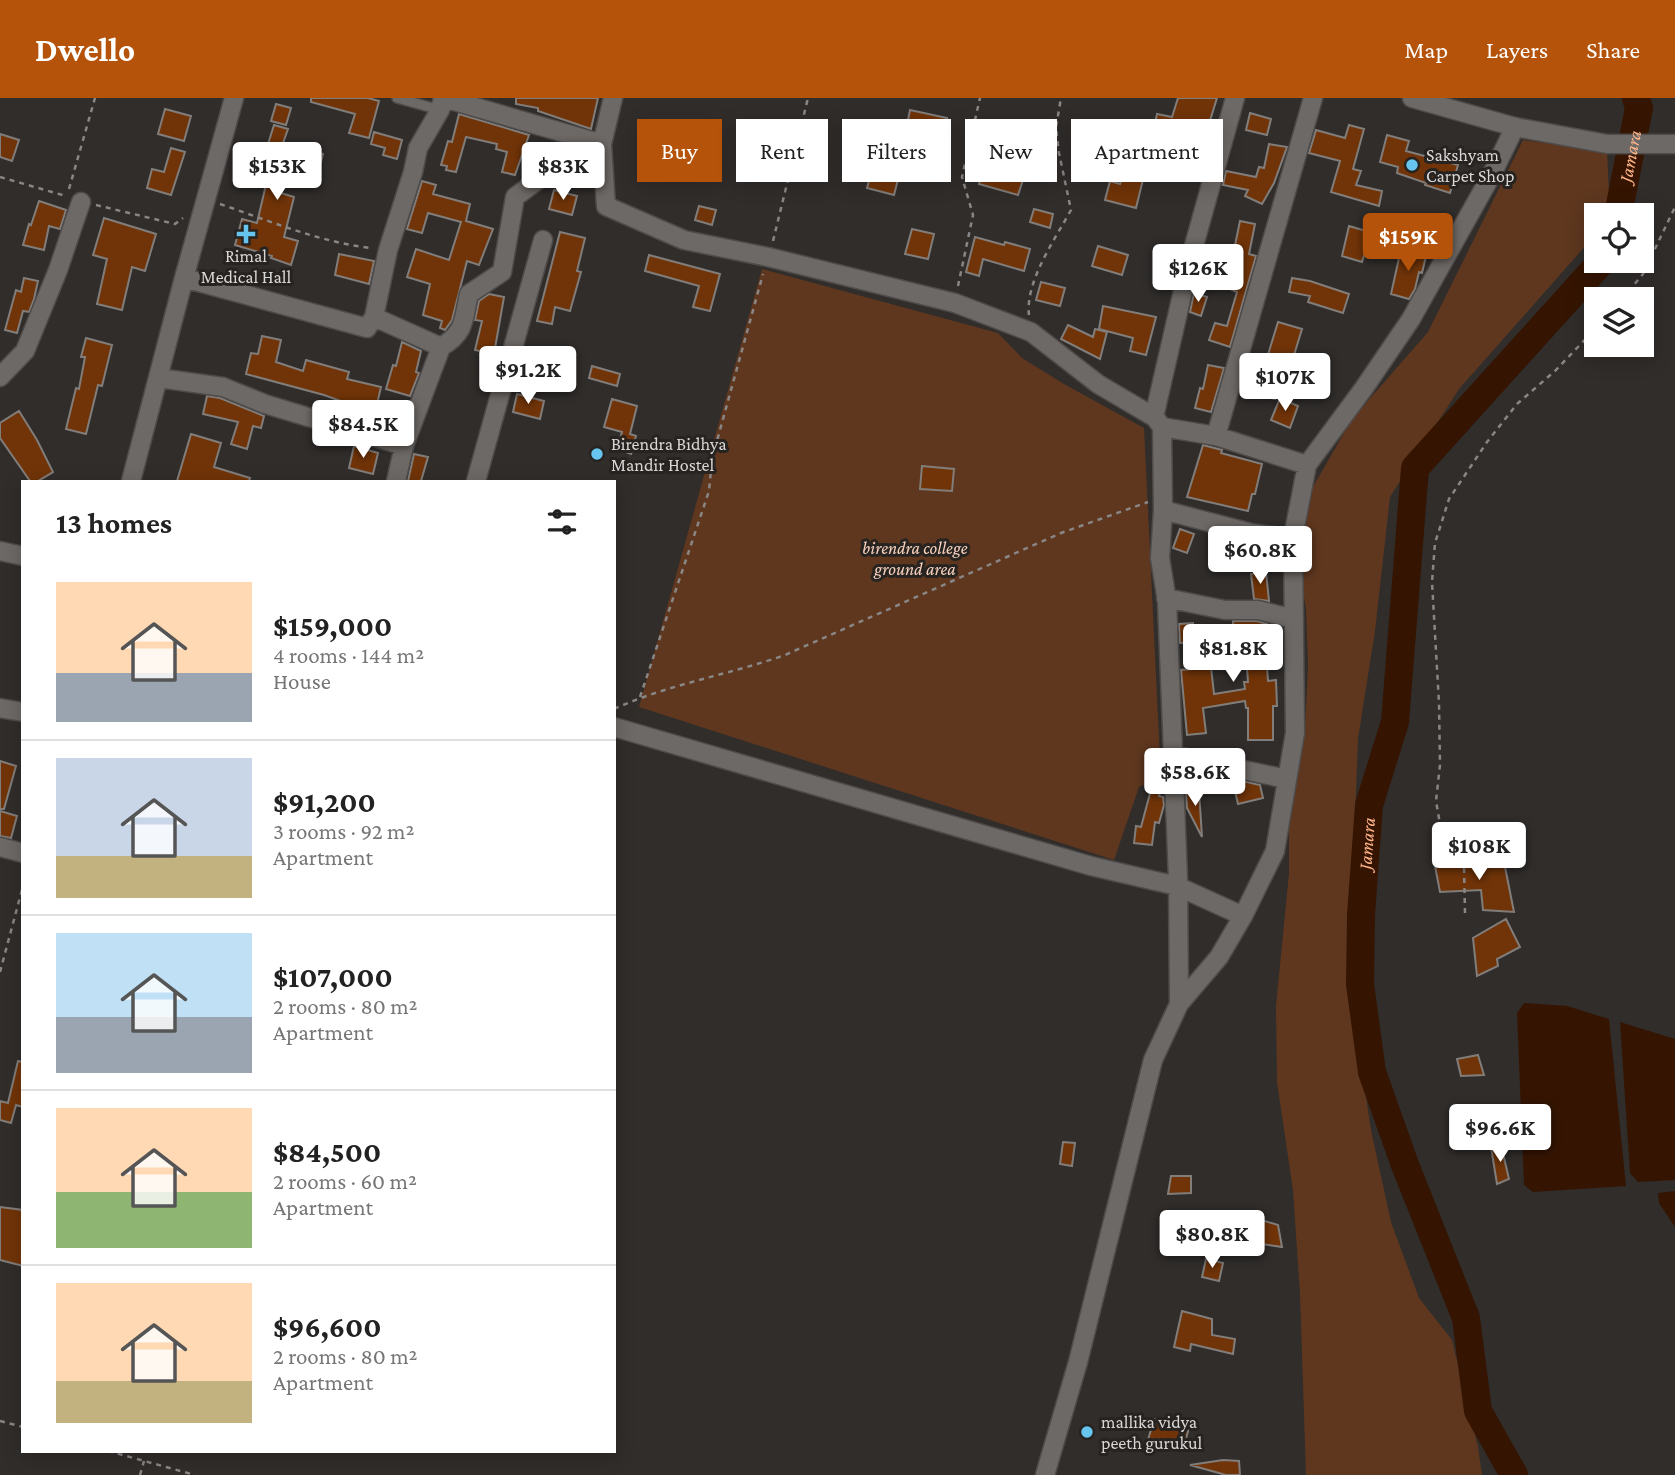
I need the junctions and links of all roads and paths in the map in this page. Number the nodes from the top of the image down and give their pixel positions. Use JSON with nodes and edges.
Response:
{"nodes":[{"id":1,"x":95,"y":98,"type":"edge"},
{"id":2,"x":233,"y":98,"type":"edge"},
{"id":3,"x":397,"y":98,"type":"edge"},
{"id":4,"x":612,"y":98,"type":"edge"},
{"id":5,"x":808,"y":98,"type":"edge"},
{"id":6,"x":980,"y":98,"type":"edge"},
{"id":7,"x":1061,"y":98,"type":"edge"},
{"id":8,"x":1236,"y":98,"type":"edge"},
{"id":9,"x":1313,"y":98,"type":"edge"},
{"id":10,"x":1412,"y":98,"type":"edge"},
{"id":11,"x":442,"y":102,"type":"edge"},
{"id":12,"x":1515,"y":127,"type":"junction"},
{"id":13,"x":1668,"y":143,"type":"edge"},
{"id":14,"x":602,"y":144,"type":"junction"},
{"id":15,"x":0,"y":177,"type":"edge"},
{"id":16,"x":74,"y":199,"type":"junction"},
{"id":17,"x":206,"y":199,"type":"junction"},
{"id":18,"x":1675,"y":207,"type":"edge"},
{"id":19,"x":185,"y":215,"type":"dead end"},
{"id":20,"x":543,"y":240,"type":"dead end"},
{"id":21,"x":388,"y":250,"type":"junction"},
{"id":22,"x":768,"y":257,"type":"junction"},
{"id":23,"x":184,"y":278,"type":"junction"},
{"id":24,"x":1632,"y":287,"type":"edge"},
{"id":25,"x":954,"y":303,"type":"junction"},
{"id":26,"x":374,"y":317,"type":"junction"},
{"id":27,"x":1031,"y":332,"type":"junction"},
{"id":28,"x":1584,"y":341,"type":"edge"},
{"id":29,"x":441,"y":347,"type":"junction"},
{"id":30,"x":0,"y":377,"type":"edge"},
{"id":31,"x":159,"y":378,"type":"junction"},
{"id":32,"x":1158,"y":422,"type":"junction"},
{"id":33,"x":1216,"y":436,"type":"junction"},
{"id":34,"x":404,"y":446,"type":"junction"},
{"id":35,"x":1307,"y":465,"type":"junction"},
{"id":36,"x":131,"y":480,"type":"edge"},
{"id":37,"x":396,"y":480,"type":"edge"},
{"id":38,"x":476,"y":480,"type":"edge"},
{"id":39,"x":1162,"y":501,"type":"junction"},
{"id":40,"x":1293,"y":540,"type":"junction"},
{"id":41,"x":0,"y":551,"type":"edge"},
{"id":42,"x":21,"y":556,"type":"edge"},
{"id":43,"x":1166,"y":598,"type":"junction"},
{"id":44,"x":1294,"y":619,"type":"junction"},
{"id":45,"x":640,"y":697,"type":"junction"},
{"id":46,"x":0,"y":708,"type":"edge"},
{"id":47,"x":616,"y":708,"type":"edge"},
{"id":48,"x":21,"y":712,"type":"edge"},
{"id":49,"x":616,"y":728,"type":"edge"},
{"id":50,"x":1172,"y":755,"type":"junction"},
{"id":51,"x":1287,"y":779,"type":"junction"},
{"id":52,"x":0,"y":847,"type":"edge"},
{"id":53,"x":21,"y":852,"type":"edge"},
{"id":54,"x":1177,"y":886,"type":"junction"},
{"id":55,"x":21,"y":900,"type":"edge"},
{"id":56,"x":1465,"y":913,"type":"dead end"},
{"id":57,"x":1242,"y":916,"type":"junction"},
{"id":58,"x":0,"y":972,"type":"edge"},
{"id":59,"x":1179,"y":1004,"type":"junction"},
{"id":60,"x":0,"y":1421,"type":"edge"},
{"id":61,"x":21,"y":1427,"type":"edge"},
{"id":62,"x":115,"y":1453,"type":"edge"},
{"id":63,"x":144,"y":1461,"type":"junction"},
{"id":64,"x":140,"y":1475,"type":"edge"},
{"id":65,"x":195,"y":1475,"type":"edge"},
{"id":66,"x":1045,"y":1475,"type":"edge"}],
"edges":[{"from":1,"to":16,"type":"path"},
{"from":2,"to":17,"type":"street"},
{"from":3,"to":11,"type":"lane"},
{"from":4,"to":14,"type":"street"},
{"from":5,"to":22,"type":"path"},
{"from":6,"to":25,"type":"path"},
{"from":7,"to":27,"type":"path"},
{"from":8,"to":32,"type":"street"},
{"from":9,"to":33,"type":"street"},
{"from":10,"to":12,"type":"street"},
{"from":11,"to":14,"type":"street"},
{"from":11,"to":21,"type":"street"},
{"from":12,"to":13,"type":"street"},
{"from":12,"to":35,"type":"street"},
{"from":14,"to":22,"type":"street"},
{"from":14,"to":29,"type":"street"},
{"from":15,"to":16,"type":"path"},
{"from":16,"to":19,"type":"path"},
{"from":16,"to":30,"type":"street"},
{"from":17,"to":21,"type":"path"},
{"from":17,"to":23,"type":"street"},
{"from":18,"to":24,"type":"path"},
{"from":20,"to":38,"type":"street"},
{"from":21,"to":26,"type":"street"},
{"from":22,"to":25,"type":"street"},
{"from":22,"to":45,"type":"path"},
{"from":23,"to":26,"type":"street"},
{"from":23,"to":31,"type":"street"},
{"from":25,"to":27,"type":"street"},
{"from":26,"to":29,"type":"street"},
{"from":27,"to":32,"type":"street"},
{"from":28,"to":56,"type":"path"},
{"from":29,"to":34,"type":"street"},
{"from":31,"to":34,"type":"street"},
{"from":31,"to":36,"type":"street"},
{"from":32,"to":33,"type":"street"},
{"from":32,"to":39,"type":"street"},
{"from":33,"to":35,"type":"street"},
{"from":34,"to":37,"type":"street"},
{"from":35,"to":40,"type":"street"},
{"from":39,"to":40,"type":"street"},
{"from":39,"to":43,"type":"street"},
{"from":39,"to":45,"type":"path"},
{"from":40,"to":44,"type":"street"},
{"from":41,"to":42,"type":"street"},
{"from":43,"to":44,"type":"street"},
{"from":43,"to":50,"type":"street"},
{"from":44,"to":51,"type":"street"},
{"from":45,"to":47,"type":"path"},
{"from":46,"to":48,"type":"street"},
{"from":49,"to":54,"type":"street"},
{"from":50,"to":51,"type":"street"},
{"from":50,"to":54,"type":"street"},
{"from":51,"to":57,"type":"street"},
{"from":52,"to":53,"type":"street"},
{"from":54,"to":57,"type":"street"},
{"from":54,"to":59,"type":"street"},
{"from":55,"to":58,"type":"path"},
{"from":57,"to":59,"type":"street"},
{"from":59,"to":66,"type":"street"},
{"from":60,"to":61,"type":"path"},
{"from":62,"to":63,"type":"path"},
{"from":63,"to":64,"type":"path"},
{"from":63,"to":65,"type":"path"}]}
